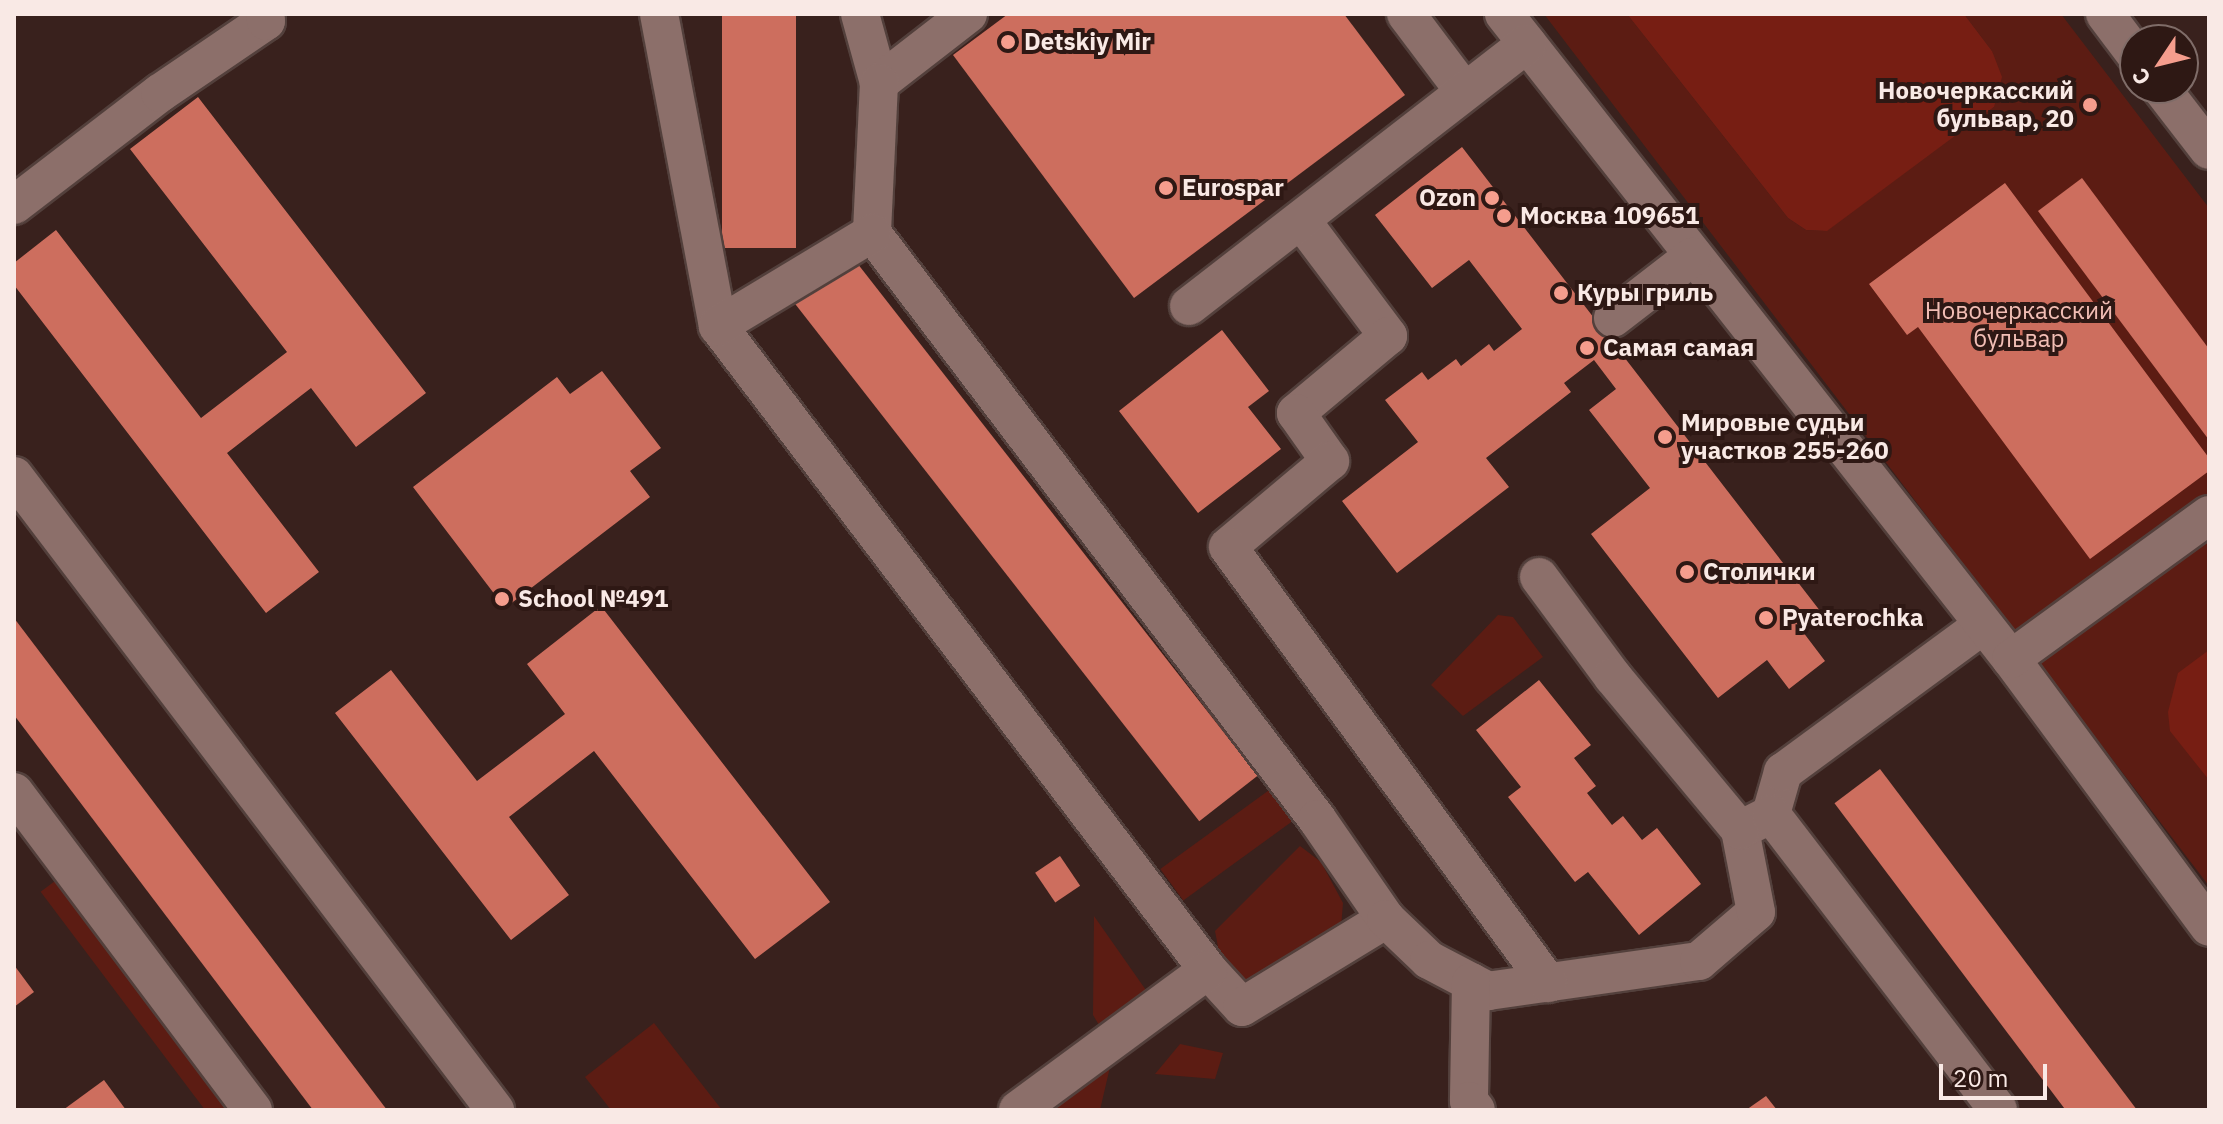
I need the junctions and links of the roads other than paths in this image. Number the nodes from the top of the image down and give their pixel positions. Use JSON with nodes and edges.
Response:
{"nodes":[{"id":1,"x":265,"y":14,"type":"edge"},
{"id":2,"x":659,"y":14,"type":"edge"},
{"id":3,"x":860,"y":14,"type":"edge"},
{"id":4,"x":968,"y":14,"type":"edge"},
{"id":5,"x":1406,"y":14,"type":"edge"},
{"id":6,"x":1504,"y":14,"type":"edge"},
{"id":7,"x":2105,"y":14,"type":"edge"},
{"id":8,"x":2119,"y":33,"type":"edge"},
{"id":9,"x":1527,"y":44,"type":"junction"},
{"id":10,"x":879,"y":83,"type":"junction"},
{"id":11,"x":1464,"y":91,"type":"junction"},
{"id":12,"x":2173,"y":104,"type":"edge"},
{"id":13,"x":2209,"y":150,"type":"edge"},
{"id":14,"x":14,"y":205,"type":"edge"},
{"id":15,"x":1301,"y":220,"type":"junction"},
{"id":16,"x":872,"y":233,"type":"junction"},
{"id":17,"x":1692,"y":257,"type":"junction"},
{"id":18,"x":1189,"y":306,"type":"dead end"},
{"id":19,"x":1613,"y":318,"type":"dead end"},
{"id":20,"x":718,"y":326,"type":"junction"},
{"id":21,"x":14,"y":476,"type":"edge"},
{"id":22,"x":2209,"y":515,"type":"edge"},
{"id":23,"x":1539,"y":577,"type":"dead end"},
{"id":24,"x":1983,"y":625,"type":"junction"},
{"id":25,"x":2011,"y":659,"type":"junction"},
{"id":26,"x":14,"y":792,"type":"edge"},
{"id":27,"x":1756,"y":822,"type":"junction"},
{"id":28,"x":1386,"y":919,"type":"junction"},
{"id":29,"x":2209,"y":927,"type":"edge"},
{"id":30,"x":1208,"y":970,"type":"junction"},
{"id":31,"x":1471,"y":982,"type":"junction"},
{"id":32,"x":1548,"y":983,"type":"junction"},
{"id":33,"x":253,"y":1110,"type":"edge"},
{"id":34,"x":495,"y":1110,"type":"edge"},
{"id":35,"x":1018,"y":1110,"type":"edge"},
{"id":36,"x":1476,"y":1110,"type":"edge"},
{"id":37,"x":1998,"y":1110,"type":"edge"}],
"edges":[{"from":1,"to":14,"type":"street"},
{"from":2,"to":20,"type":"street"},
{"from":3,"to":10,"type":"street"},
{"from":4,"to":10,"type":"street"},
{"from":5,"to":11,"type":"street"},
{"from":6,"to":9,"type":"street"},
{"from":7,"to":8,"type":"street"},
{"from":9,"to":11,"type":"street"},
{"from":9,"to":17,"type":"street"},
{"from":10,"to":16,"type":"street"},
{"from":11,"to":15,"type":"street"},
{"from":12,"to":13,"type":"street"},
{"from":15,"to":18,"type":"street"},
{"from":15,"to":32,"type":"street"},
{"from":16,"to":20,"type":"street"},
{"from":16,"to":28,"type":"street"},
{"from":17,"to":19,"type":"street"},
{"from":17,"to":24,"type":"street"},
{"from":20,"to":30,"type":"street"},
{"from":21,"to":34,"type":"street"},
{"from":22,"to":25,"type":"street"},
{"from":23,"to":27,"type":"street"},
{"from":24,"to":25,"type":"street"},
{"from":24,"to":27,"type":"street"},
{"from":25,"to":29,"type":"street"},
{"from":26,"to":33,"type":"street"},
{"from":27,"to":32,"type":"street"},
{"from":27,"to":37,"type":"street"},
{"from":28,"to":30,"type":"street"},
{"from":28,"to":31,"type":"street"},
{"from":30,"to":35,"type":"street"},
{"from":31,"to":32,"type":"street"},
{"from":31,"to":36,"type":"street"}]}
